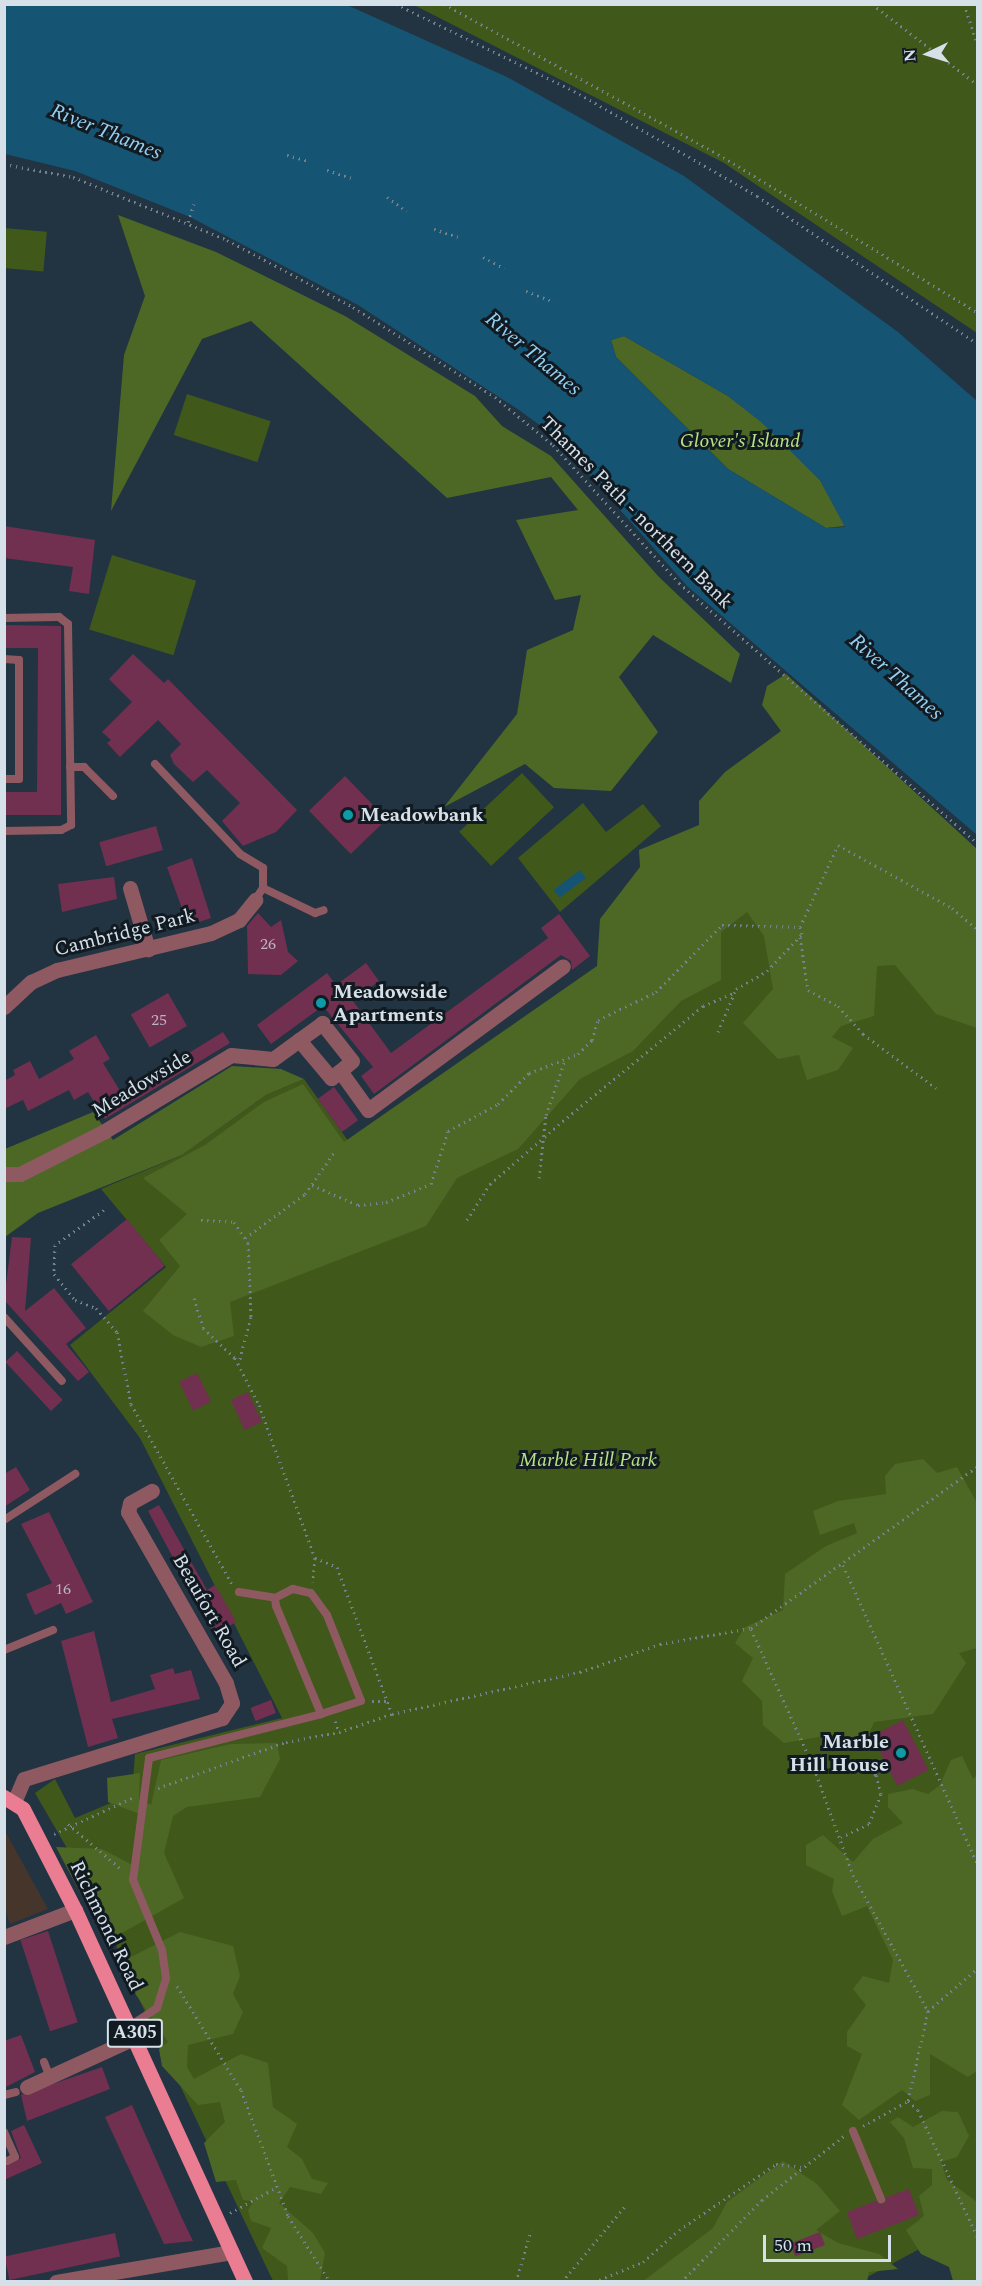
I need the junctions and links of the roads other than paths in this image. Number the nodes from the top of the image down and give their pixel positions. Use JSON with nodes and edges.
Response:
{"nodes":[{"id":1,"x":4,"y":618,"type":"edge"},
{"id":2,"x":4,"y":659,"type":"edge"},
{"id":3,"x":155,"y":764,"type":"dead end"},
{"id":4,"x":70,"y":767,"type":"junction"},
{"id":5,"x":4,"y":779,"type":"edge"},
{"id":6,"x":113,"y":796,"type":"dead end"},
{"id":7,"x":4,"y":831,"type":"edge"},
{"id":8,"x":130,"y":888,"type":"dead end"},
{"id":9,"x":259,"y":894,"type":"junction"},
{"id":10,"x":324,"y":910,"type":"dead end"},
{"id":11,"x":148,"y":949,"type":"junction"},
{"id":12,"x":562,"y":966,"type":"dead end"},
{"id":13,"x":4,"y":1007,"type":"edge"},
{"id":14,"x":299,"y":1040,"type":"junction"},
{"id":15,"x":340,"y":1071,"type":"junction"},
{"id":16,"x":4,"y":1174,"type":"edge"},
{"id":17,"x":4,"y":1317,"type":"edge"},
{"id":18,"x":62,"y":1382,"type":"dead end"},
{"id":19,"x":75,"y":1474,"type":"dead end"},
{"id":20,"x":152,"y":1491,"type":"dead end"},
{"id":21,"x":4,"y":1520,"type":"edge"},
{"id":22,"x":239,"y":1592,"type":"road end"},
{"id":23,"x":275,"y":1598,"type":"junction"},
{"id":24,"x":53,"y":1630,"type":"dead end"},
{"id":25,"x":4,"y":1650,"type":"edge"},
{"id":26,"x":321,"y":1714,"type":"junction"},
{"id":27,"x":9,"y":1800,"type":"edge"},
{"id":28,"x":75,"y":1910,"type":"junction"},
{"id":29,"x":4,"y":1937,"type":"edge"},
{"id":30,"x":134,"y":2031,"type":"junction"},
{"id":31,"x":44,"y":2062,"type":"dead end"},
{"id":32,"x":50,"y":2078,"type":"junction"},
{"id":33,"x":21,"y":2090,"type":"joint"},
{"id":34,"x":4,"y":2095,"type":"edge"},
{"id":35,"x":853,"y":2131,"type":"road end"},
{"id":36,"x":4,"y":2132,"type":"edge"},
{"id":37,"x":7,"y":2161,"type":"dead end"},
{"id":38,"x":881,"y":2199,"type":"dead end"},
{"id":39,"x":231,"y":2252,"type":"junction"},
{"id":40,"x":56,"y":2282,"type":"edge"},
{"id":41,"x":245,"y":2282,"type":"edge"}],
"edges":[{"from":1,"to":4,"type":"lane"},
{"from":2,"to":5,"type":"lane"},
{"from":3,"to":9,"type":"lane"},
{"from":4,"to":6,"type":"lane"},
{"from":4,"to":7,"type":"lane"},
{"from":8,"to":11,"type":"street"},
{"from":9,"to":10,"type":"lane"},
{"from":9,"to":11,"type":"street","name":"Cambridge Park"},
{"from":11,"to":13,"type":"street","name":"Cambridge Park"},
{"from":12,"to":15,"type":"street"},
{"from":14,"to":15,"type":"street"},
{"from":14,"to":15,"type":"street","name":"Meadowside"},
{"from":14,"to":16,"type":"street","name":"Meadowside"},
{"from":17,"to":18,"type":"lane"},
{"from":19,"to":21,"type":"lane"},
{"from":20,"to":27,"type":"street","name":"Beaufort Road"},
{"from":22,"to":23,"type":"lane"},
{"from":23,"to":26,"type":"lane"},
{"from":23,"to":26,"type":"lane"},
{"from":24,"to":25,"type":"lane"},
{"from":26,"to":30,"type":"lane"},
{"from":27,"to":28,"type":"main road","name":"Richmond Road","number":"A305"},
{"from":28,"to":29,"type":"street"},
{"from":28,"to":30,"type":"main road","name":"Richmond Road","number":"A305"},
{"from":30,"to":32,"type":"street"},
{"from":30,"to":39,"type":"main road","name":"Richmond Road","number":"A305"},
{"from":31,"to":32,"type":"lane"},
{"from":32,"to":33,"type":"street"},
{"from":33,"to":34,"type":"lane"},
{"from":35,"to":38,"type":"lane"},
{"from":36,"to":37,"type":"lane"},
{"from":39,"to":40,"type":"street"},
{"from":39,"to":41,"type":"main road","name":"Richmond Road","number":"A305"}]}
